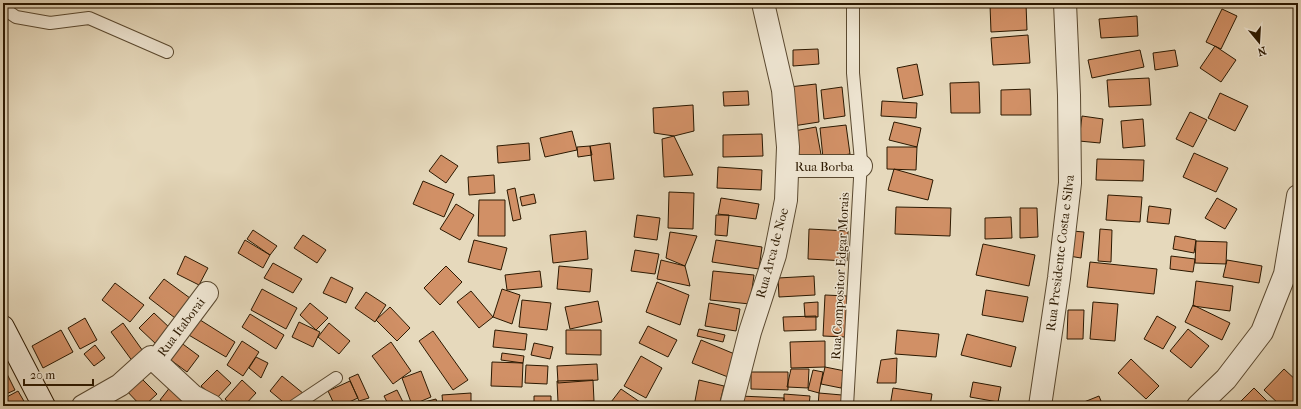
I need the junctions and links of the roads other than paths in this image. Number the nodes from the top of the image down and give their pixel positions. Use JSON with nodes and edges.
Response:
{"nodes":[{"id":1,"x":763,"y":3,"type":"edge"},
{"id":2,"x":853,"y":3,"type":"edge"},
{"id":3,"x":1065,"y":3,"type":"edge"},
{"id":4,"x":3,"y":8,"type":"edge"},
{"id":5,"x":167,"y":52,"type":"dead end"},
{"id":6,"x":788,"y":166,"type":"junction"},
{"id":7,"x":860,"y":166,"type":"junction"},
{"id":8,"x":1298,"y":196,"type":"edge"},
{"id":9,"x":1292,"y":276,"type":"edge"},
{"id":10,"x":207,"y":293,"type":"dead end"},
{"id":11,"x":3,"y":327,"type":"edge"},
{"id":12,"x":156,"y":361,"type":"junction"},
{"id":13,"x":336,"y":378,"type":"dead end"},
{"id":14,"x":44,"y":406,"type":"edge"},
{"id":15,"x":83,"y":406,"type":"edge"},
{"id":16,"x":212,"y":406,"type":"edge"},
{"id":17,"x":294,"y":406,"type":"edge"},
{"id":18,"x":731,"y":406,"type":"edge"},
{"id":19,"x":847,"y":406,"type":"edge"},
{"id":20,"x":1040,"y":406,"type":"edge"},
{"id":21,"x":1198,"y":406,"type":"edge"}],
"edges":[{"from":1,"to":6,"type":"street","name":"Rua Arca de Noe"},
{"from":2,"to":7,"type":"lane","name":"Rua Compositor Edgar Morais"},
{"from":3,"to":20,"type":"street","name":"Rua Presidente Costa e Silva"},
{"from":4,"to":5,"type":"lane"},
{"from":6,"to":7,"type":"street","name":"Rua Borba"},
{"from":6,"to":18,"type":"street","name":"Rua Arca de Noe"},
{"from":7,"to":19,"type":"lane","name":"Rua Compositor Edgar Morais"},
{"from":8,"to":9,"type":"street"},
{"from":9,"to":21,"type":"street"},
{"from":10,"to":12,"type":"street","name":"Rua Itaborai"},
{"from":11,"to":14,"type":"street"},
{"from":12,"to":15,"type":"street"},
{"from":12,"to":16,"type":"street"},
{"from":13,"to":17,"type":"lane"}]}
